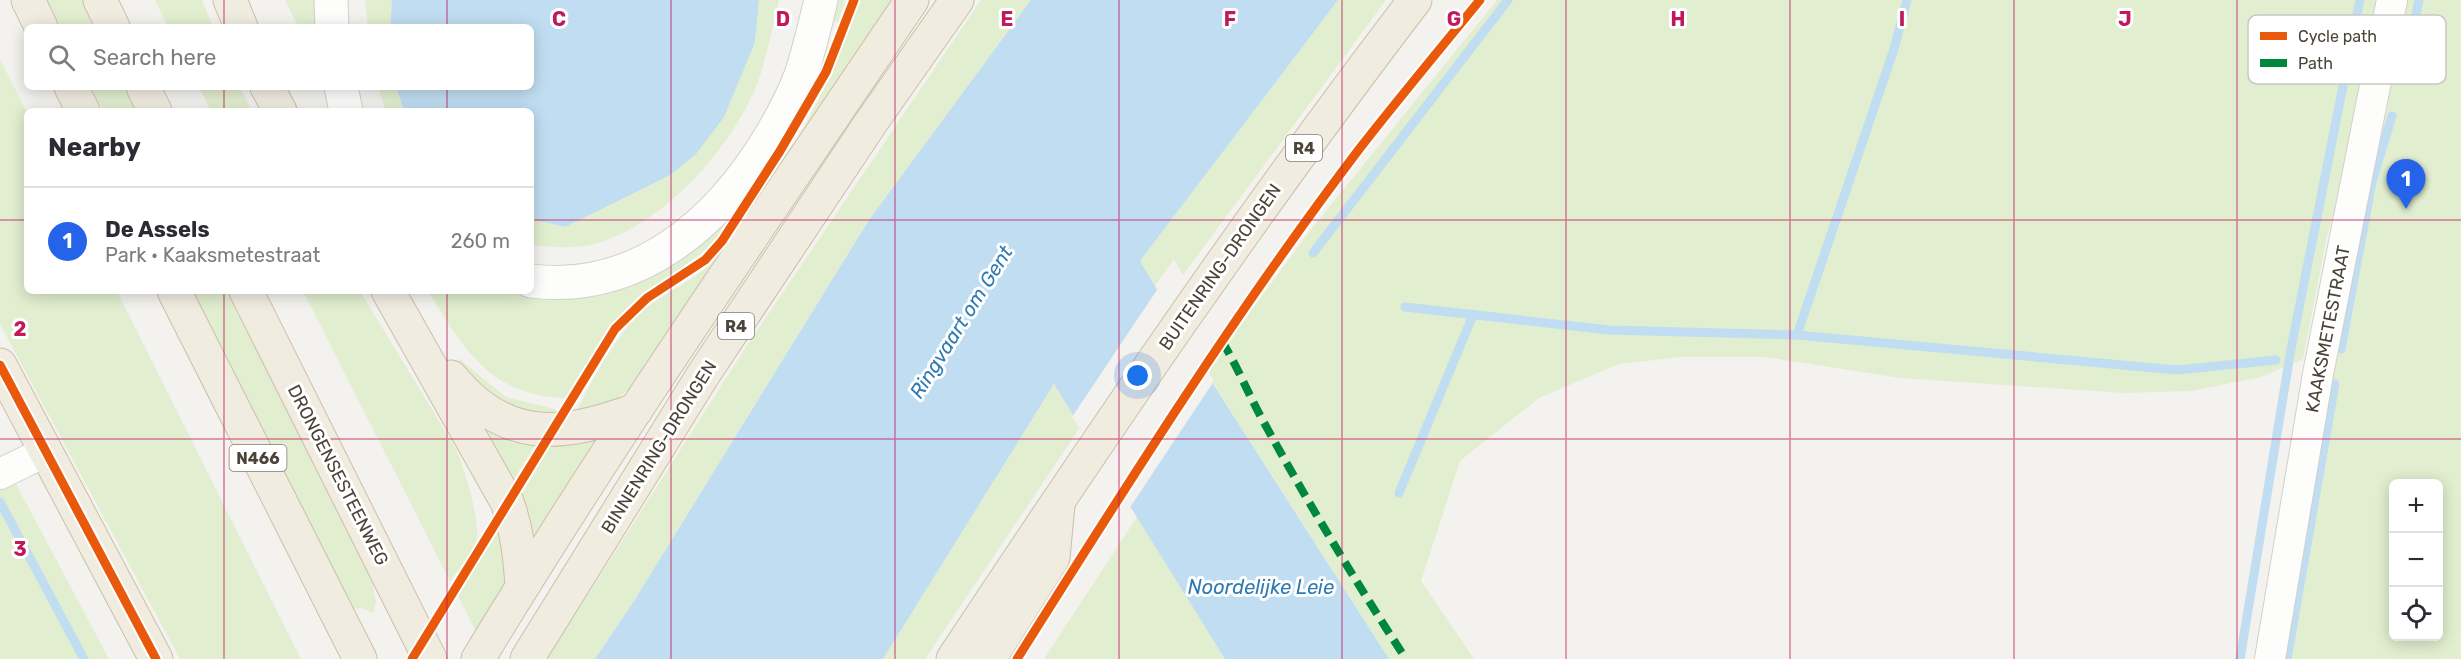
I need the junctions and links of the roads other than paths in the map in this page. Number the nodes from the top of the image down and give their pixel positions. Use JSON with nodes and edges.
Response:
{"nodes":[{"id":1,"x":28,"y":0,"type":"edge"},
{"id":2,"x":100,"y":0,"type":"edge"},
{"id":3,"x":230,"y":0,"type":"edge"},
{"id":4,"x":331,"y":0,"type":"edge"},
{"id":5,"x":821,"y":0,"type":"edge"},
{"id":6,"x":912,"y":0,"type":"edge"},
{"id":7,"x":957,"y":0,"type":"edge"},
{"id":8,"x":1415,"y":0,"type":"edge"},
{"id":9,"x":2392,"y":0,"type":"edge"},
{"id":10,"x":2389,"y":15,"type":"edge"},
{"id":11,"x":40,"y":24,"type":"edge"},
{"id":12,"x":112,"y":24,"type":"edge"},
{"id":13,"x":240,"y":24,"type":"edge"},
{"id":14,"x":332,"y":24,"type":"edge"},
{"id":15,"x":2375,"y":84,"type":"edge"},
{"id":16,"x":72,"y":90,"type":"edge"},
{"id":17,"x":144,"y":90,"type":"edge"},
{"id":18,"x":269,"y":90,"type":"edge"},
{"id":19,"x":342,"y":90,"type":"edge"},
{"id":20,"x":82,"y":108,"type":"edge"},
{"id":21,"x":154,"y":108,"type":"edge"},
{"id":22,"x":278,"y":108,"type":"edge"},
{"id":23,"x":345,"y":108,"type":"edge"},
{"id":24,"x":534,"y":281,"type":"edge"},
{"id":25,"x":176,"y":294,"type":"edge"},
{"id":26,"x":248,"y":294,"type":"edge"},
{"id":27,"x":396,"y":304,"type":"edge"},
{"id":28,"x":0,"y":364,"type":"edge"},
{"id":29,"x":636,"y":410,"type":"junction"},
{"id":30,"x":46,"y":451,"type":"junction"},
{"id":31,"x":3,"y":472,"type":"edge"},
{"id":32,"x":1058,"y":500,"type":"junction"},
{"id":33,"x":522,"y":586,"type":"junction"},
{"id":34,"x":156,"y":659,"type":"edge"},
{"id":35,"x":360,"y":659,"type":"edge"},
{"id":36,"x":430,"y":659,"type":"edge"},
{"id":37,"x":478,"y":659,"type":"edge"},
{"id":38,"x":527,"y":659,"type":"edge"},
{"id":39,"x":953,"y":659,"type":"edge"},
{"id":40,"x":989,"y":659,"type":"edge"},
{"id":41,"x":2270,"y":659,"type":"edge"}],
"edges":[{"from":1,"to":11,"type":"highway"},
{"from":2,"to":12,"type":"highway"},
{"from":3,"to":13,"type":"highway"},
{"from":4,"to":14,"type":"street"},
{"from":5,"to":24,"type":"street"},
{"from":6,"to":29,"type":"highway"},
{"from":7,"to":38,"type":"highway","name":"BINNENRING-DRONGEN","number":"R4"},
{"from":8,"to":32,"type":"highway","name":"BUITENRING-DRONGEN","number":"R4"},
{"from":9,"to":10,"type":"street","name":"KAAKSMETESTRAAT"},
{"from":15,"to":41,"type":"street","name":"KAAKSMETESTRAAT"},
{"from":16,"to":20,"type":"highway"},
{"from":17,"to":21,"type":"highway"},
{"from":18,"to":22,"type":"highway"},
{"from":19,"to":23,"type":"street"},
{"from":25,"to":35,"type":"highway","number":"N466"},
{"from":26,"to":36,"type":"highway","name":"DRONGENSESTEENWEG"},
{"from":27,"to":29,"type":"highway"},
{"from":27,"to":33,"type":"highway"},
{"from":28,"to":30,"type":"highway"},
{"from":29,"to":33,"type":"highway"},
{"from":30,"to":31,"type":"street"},
{"from":30,"to":34,"type":"highway"},
{"from":32,"to":39,"type":"highway","name":"BUITENRING-DRONGEN","number":"R4"},
{"from":32,"to":40,"type":"highway"},
{"from":33,"to":37,"type":"highway"}]}
